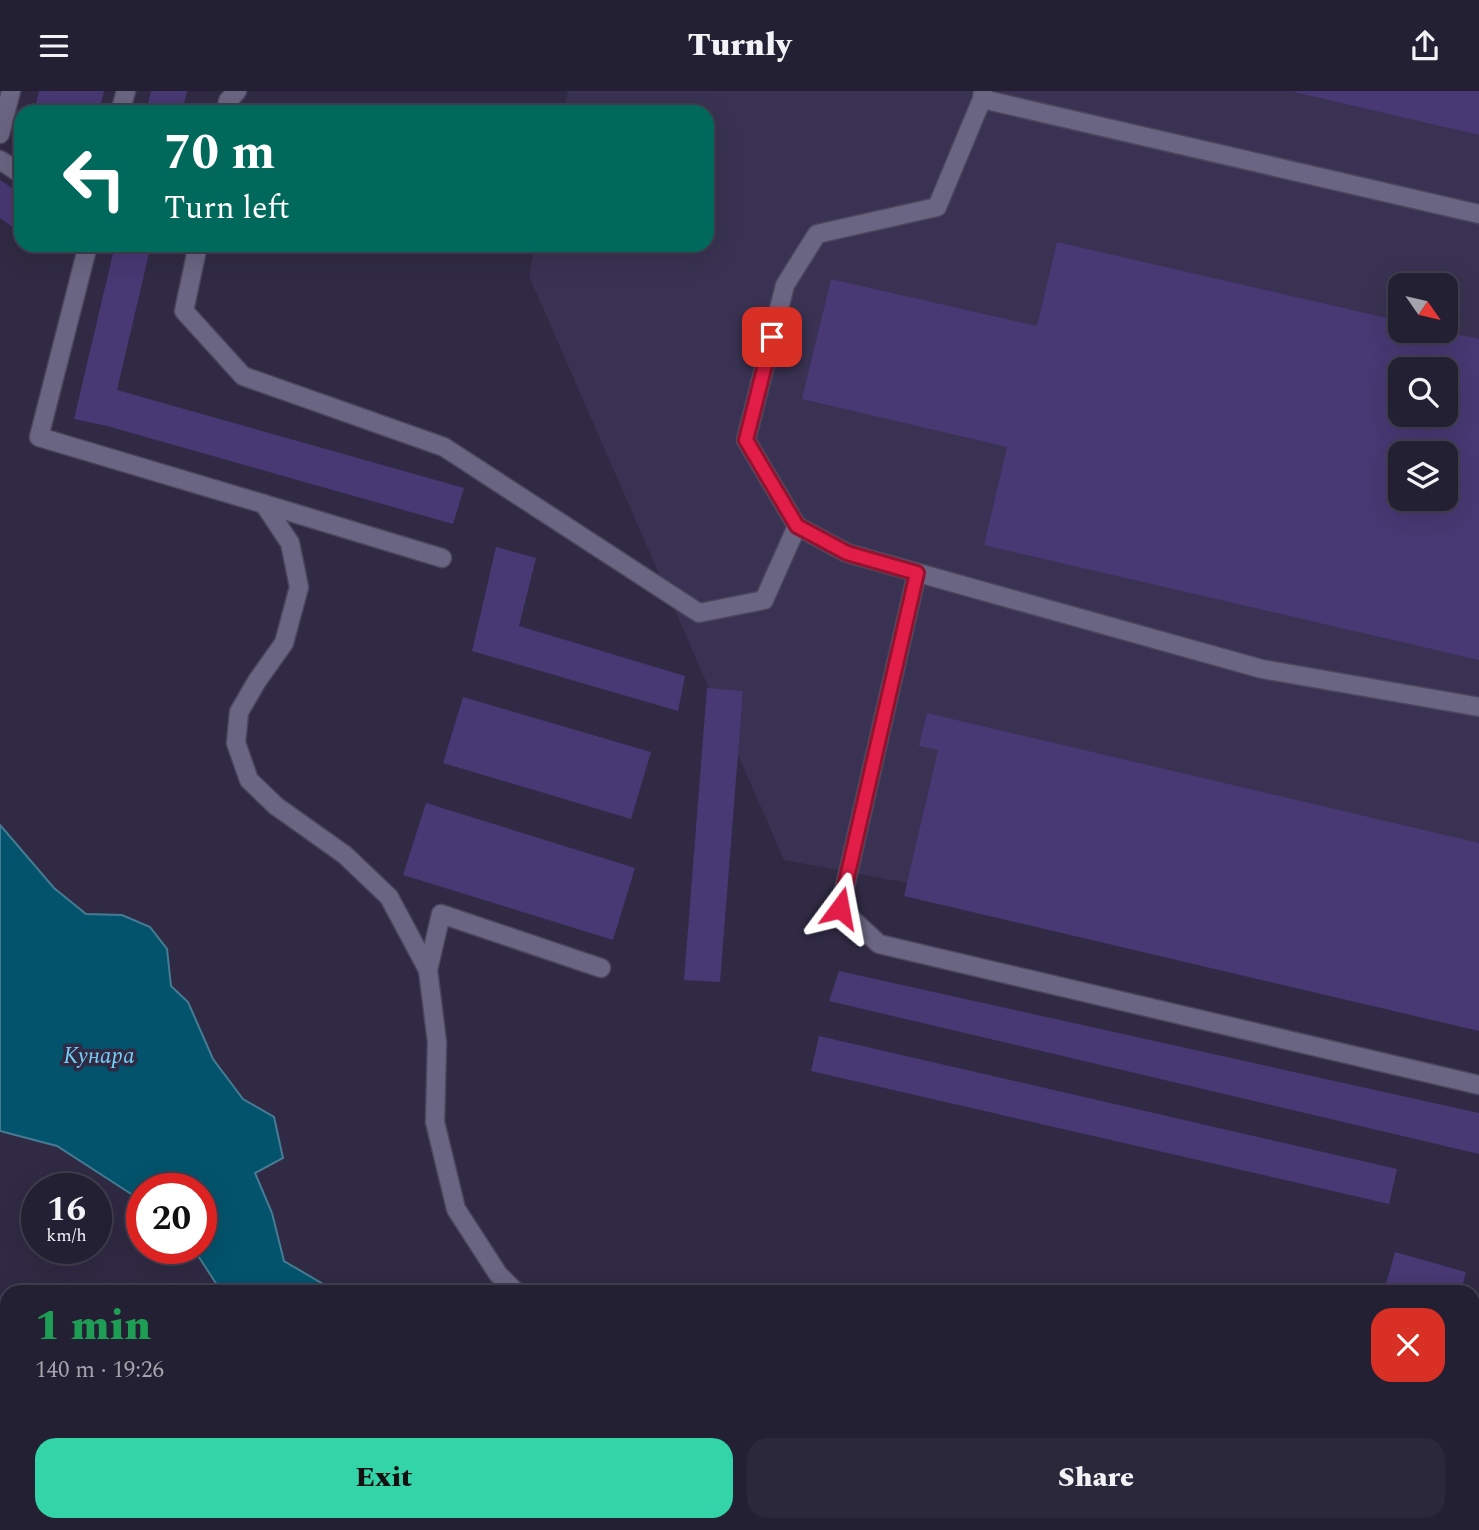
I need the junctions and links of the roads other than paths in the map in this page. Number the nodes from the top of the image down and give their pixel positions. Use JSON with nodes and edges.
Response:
{"nodes":[{"id":1,"x":11,"y":91,"type":"edge"},
{"id":2,"x":237,"y":91,"type":"edge"},
{"id":3,"x":983,"y":95,"type":"edge"},
{"id":4,"x":227,"y":105,"type":"edge"},
{"id":5,"x":0,"y":134,"type":"edge"},
{"id":6,"x":1479,"y":214,"type":"edge"},
{"id":7,"x":86,"y":252,"type":"edge"},
{"id":8,"x":197,"y":252,"type":"edge"},
{"id":9,"x":264,"y":504,"type":"junction"},
{"id":10,"x":797,"y":526,"type":"junction"},
{"id":11,"x":442,"y":558,"type":"dead end"},
{"id":12,"x":917,"y":573,"type":"junction"},
{"id":13,"x":1479,"y":707,"type":"edge"},
{"id":14,"x":601,"y":968,"type":"dead end"},
{"id":15,"x":428,"y":971,"type":"junction"},
{"id":16,"x":1479,"y":1085,"type":"edge"},
{"id":17,"x":509,"y":1285,"type":"edge"}],
"edges":[{"from":1,"to":5,"type":"street"},
{"from":2,"to":4,"type":"street"},
{"from":3,"to":6,"type":"street"},
{"from":3,"to":10,"type":"street"},
{"from":7,"to":9,"type":"street"},
{"from":8,"to":10,"type":"street"},
{"from":9,"to":11,"type":"street"},
{"from":9,"to":15,"type":"street"},
{"from":10,"to":12,"type":"street"},
{"from":12,"to":13,"type":"street"},
{"from":12,"to":16,"type":"street"},
{"from":14,"to":15,"type":"street"},
{"from":15,"to":17,"type":"street"}]}
